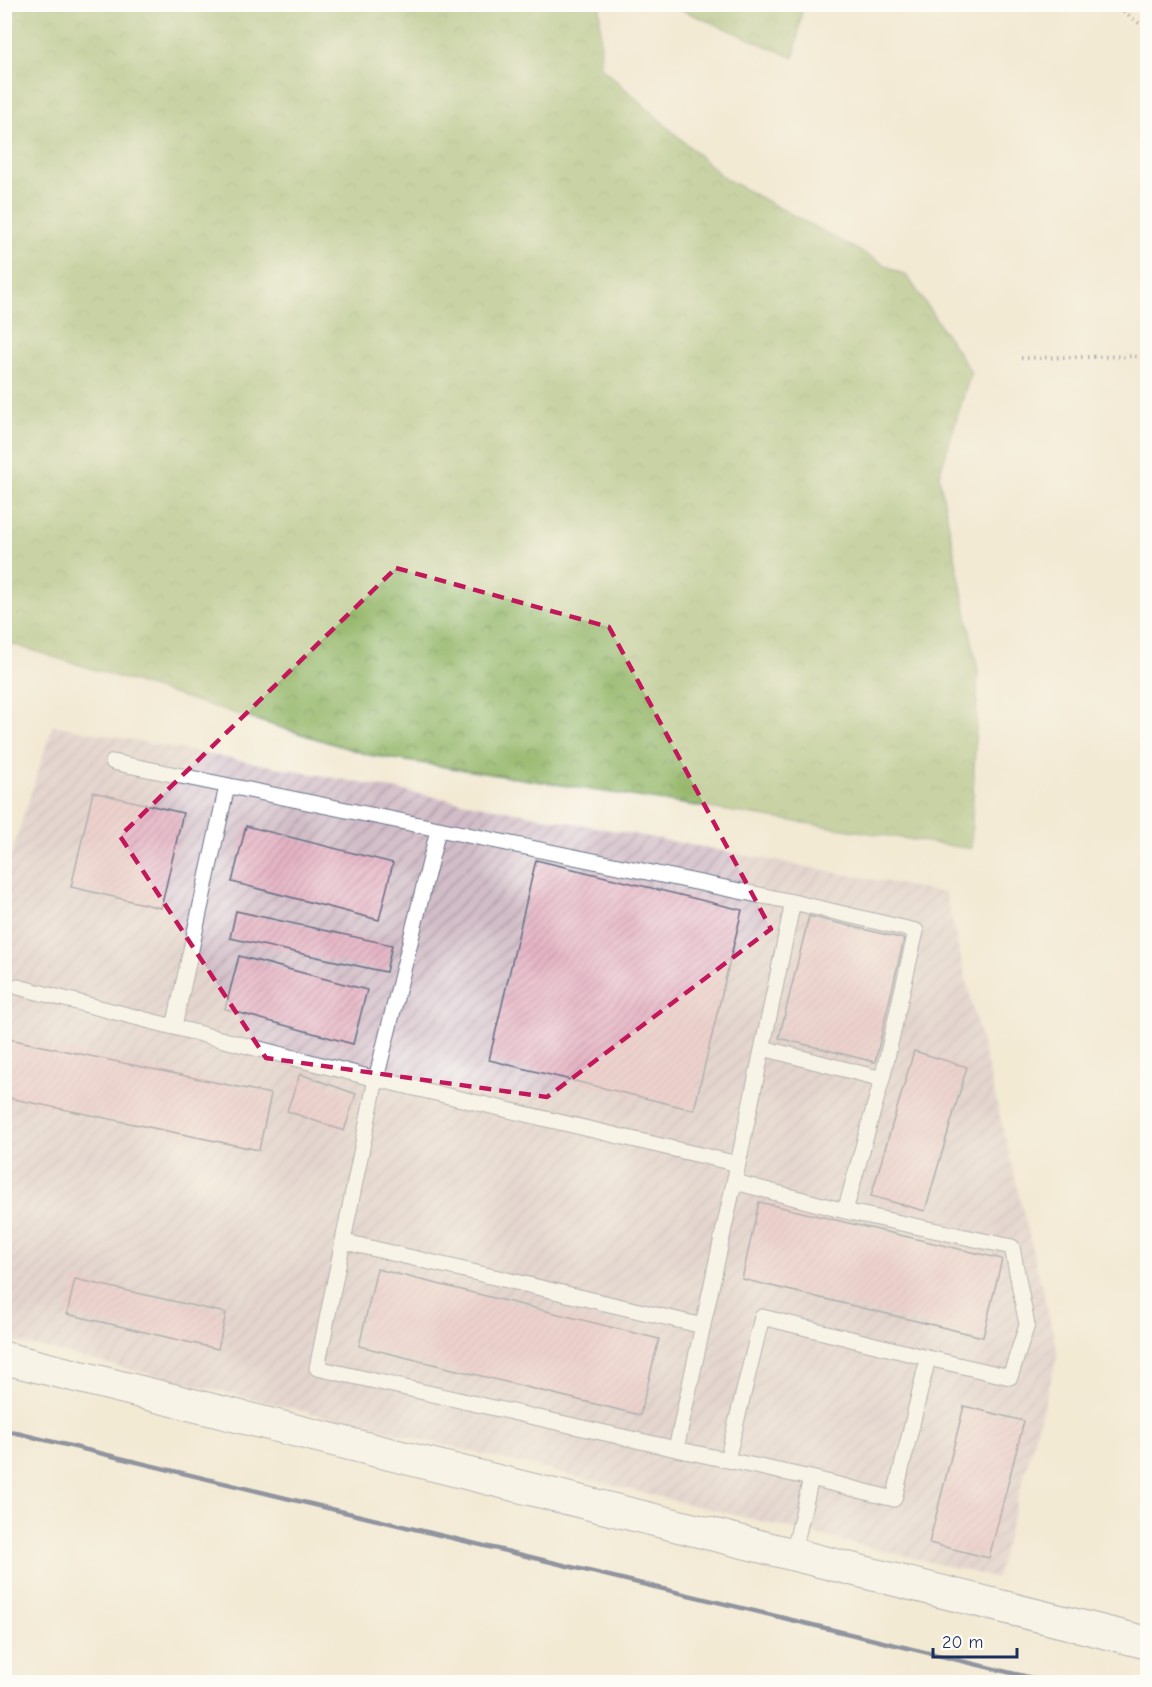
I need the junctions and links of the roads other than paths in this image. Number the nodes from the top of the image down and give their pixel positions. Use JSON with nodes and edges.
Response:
{"nodes":[{"id":1,"x":113,"y":762,"type":"dead end"},
{"id":2,"x":227,"y":786,"type":"junction"},
{"id":3,"x":438,"y":830,"type":"junction"},
{"id":4,"x":794,"y":902,"type":"junction"},
{"id":5,"x":18,"y":987,"type":"dead end"},
{"id":6,"x":174,"y":1027,"type":"junction"},
{"id":7,"x":763,"y":1048,"type":"junction"},
{"id":8,"x":376,"y":1079,"type":"junction"},
{"id":9,"x":882,"y":1079,"type":"junction"},
{"id":10,"x":738,"y":1164,"type":"junction"},
{"id":11,"x":735,"y":1182,"type":"junction"},
{"id":12,"x":845,"y":1211,"type":"junction"},
{"id":13,"x":345,"y":1242,"type":"junction"},
{"id":14,"x":703,"y":1326,"type":"junction"},
{"id":15,"x":4,"y":1358,"type":"edge"},
{"id":16,"x":928,"y":1358,"type":"junction"},
{"id":17,"x":676,"y":1449,"type":"junction"},
{"id":18,"x":727,"y":1460,"type":"junction"},
{"id":19,"x":811,"y":1478,"type":"junction"},
{"id":20,"x":793,"y":1555,"type":"junction"},
{"id":21,"x":1148,"y":1643,"type":"edge"}],
"edges":[{"from":1,"to":2,"type":"lane"},
{"from":2,"to":3,"type":"lane"},
{"from":2,"to":6,"type":"lane"},
{"from":3,"to":4,"type":"lane"},
{"from":3,"to":8,"type":"lane"},
{"from":4,"to":7,"type":"lane"},
{"from":4,"to":9,"type":"lane"},
{"from":5,"to":6,"type":"lane"},
{"from":6,"to":8,"type":"lane"},
{"from":7,"to":9,"type":"lane"},
{"from":7,"to":10,"type":"lane"},
{"from":8,"to":10,"type":"lane"},
{"from":8,"to":13,"type":"lane"},
{"from":9,"to":12,"type":"lane"},
{"from":10,"to":11,"type":"lane"},
{"from":11,"to":12,"type":"lane"},
{"from":11,"to":14,"type":"lane"},
{"from":12,"to":16,"type":"lane"},
{"from":13,"to":14,"type":"lane"},
{"from":13,"to":17,"type":"lane"},
{"from":14,"to":17,"type":"lane"},
{"from":15,"to":20,"type":"street"},
{"from":16,"to":18,"type":"lane"},
{"from":16,"to":19,"type":"lane"},
{"from":17,"to":18,"type":"lane"},
{"from":18,"to":19,"type":"lane"},
{"from":19,"to":20,"type":"lane"},
{"from":20,"to":21,"type":"street"}]}
